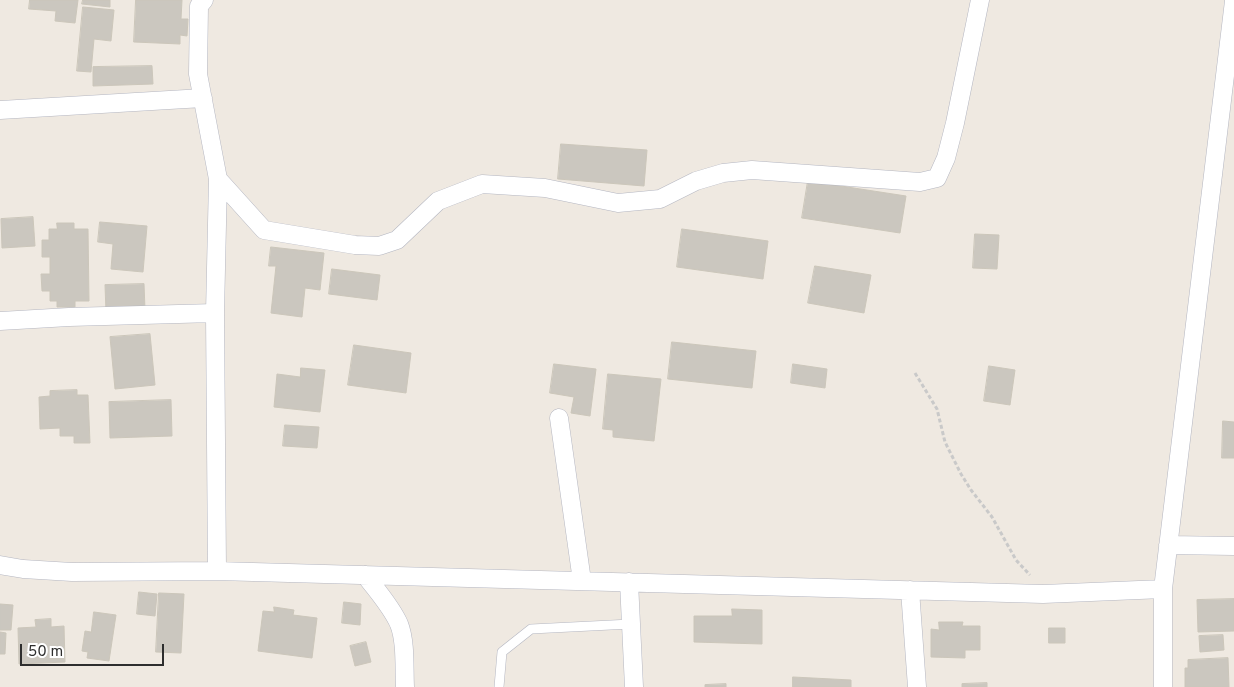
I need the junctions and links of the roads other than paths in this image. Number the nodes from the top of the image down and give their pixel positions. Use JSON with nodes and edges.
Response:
{"nodes":[{"id":1,"x":980,"y":0,"type":"edge"},
{"id":2,"x":1234,"y":1,"type":"edge"},
{"id":3,"x":200,"y":2,"type":"edge"},
{"id":4,"x":203,"y":98,"type":"junction"},
{"id":5,"x":0,"y":110,"type":"edge"},
{"id":6,"x":218,"y":178,"type":"junction"},
{"id":7,"x":215,"y":313,"type":"junction"},
{"id":8,"x":0,"y":321,"type":"edge"},
{"id":9,"x":559,"y":418,"type":"dead end"},
{"id":10,"x":1168,"y":545,"type":"junction"},
{"id":11,"x":1234,"y":546,"type":"edge"},
{"id":12,"x":0,"y":565,"type":"edge"},
{"id":13,"x":217,"y":571,"type":"junction"},
{"id":14,"x":365,"y":575,"type":"junction"},
{"id":15,"x":582,"y":581,"type":"junction"},
{"id":16,"x":629,"y":582,"type":"junction"},
{"id":17,"x":1163,"y":589,"type":"junction"},
{"id":18,"x":910,"y":590,"type":"junction"},
{"id":19,"x":631,"y":624,"type":"junction"},
{"id":20,"x":405,"y":687,"type":"edge"},
{"id":21,"x":499,"y":687,"type":"edge"},
{"id":22,"x":634,"y":687,"type":"edge"},
{"id":23,"x":917,"y":687,"type":"edge"},
{"id":24,"x":1163,"y":687,"type":"edge"}],
"edges":[{"from":1,"to":6,"type":"street"},
{"from":2,"to":10,"type":"street"},
{"from":3,"to":4,"type":"street"},
{"from":4,"to":5,"type":"street"},
{"from":4,"to":6,"type":"street"},
{"from":6,"to":7,"type":"street"},
{"from":7,"to":8,"type":"street"},
{"from":7,"to":13,"type":"street"},
{"from":9,"to":15,"type":"street"},
{"from":10,"to":11,"type":"street"},
{"from":10,"to":17,"type":"street"},
{"from":12,"to":13,"type":"street"},
{"from":13,"to":14,"type":"street"},
{"from":14,"to":15,"type":"street"},
{"from":14,"to":20,"type":"street"},
{"from":15,"to":16,"type":"street"},
{"from":16,"to":18,"type":"street"},
{"from":16,"to":19,"type":"street"},
{"from":17,"to":18,"type":"street"},
{"from":17,"to":24,"type":"street"},
{"from":18,"to":23,"type":"street"},
{"from":19,"to":21,"type":"lane"},
{"from":19,"to":22,"type":"street"}]}
